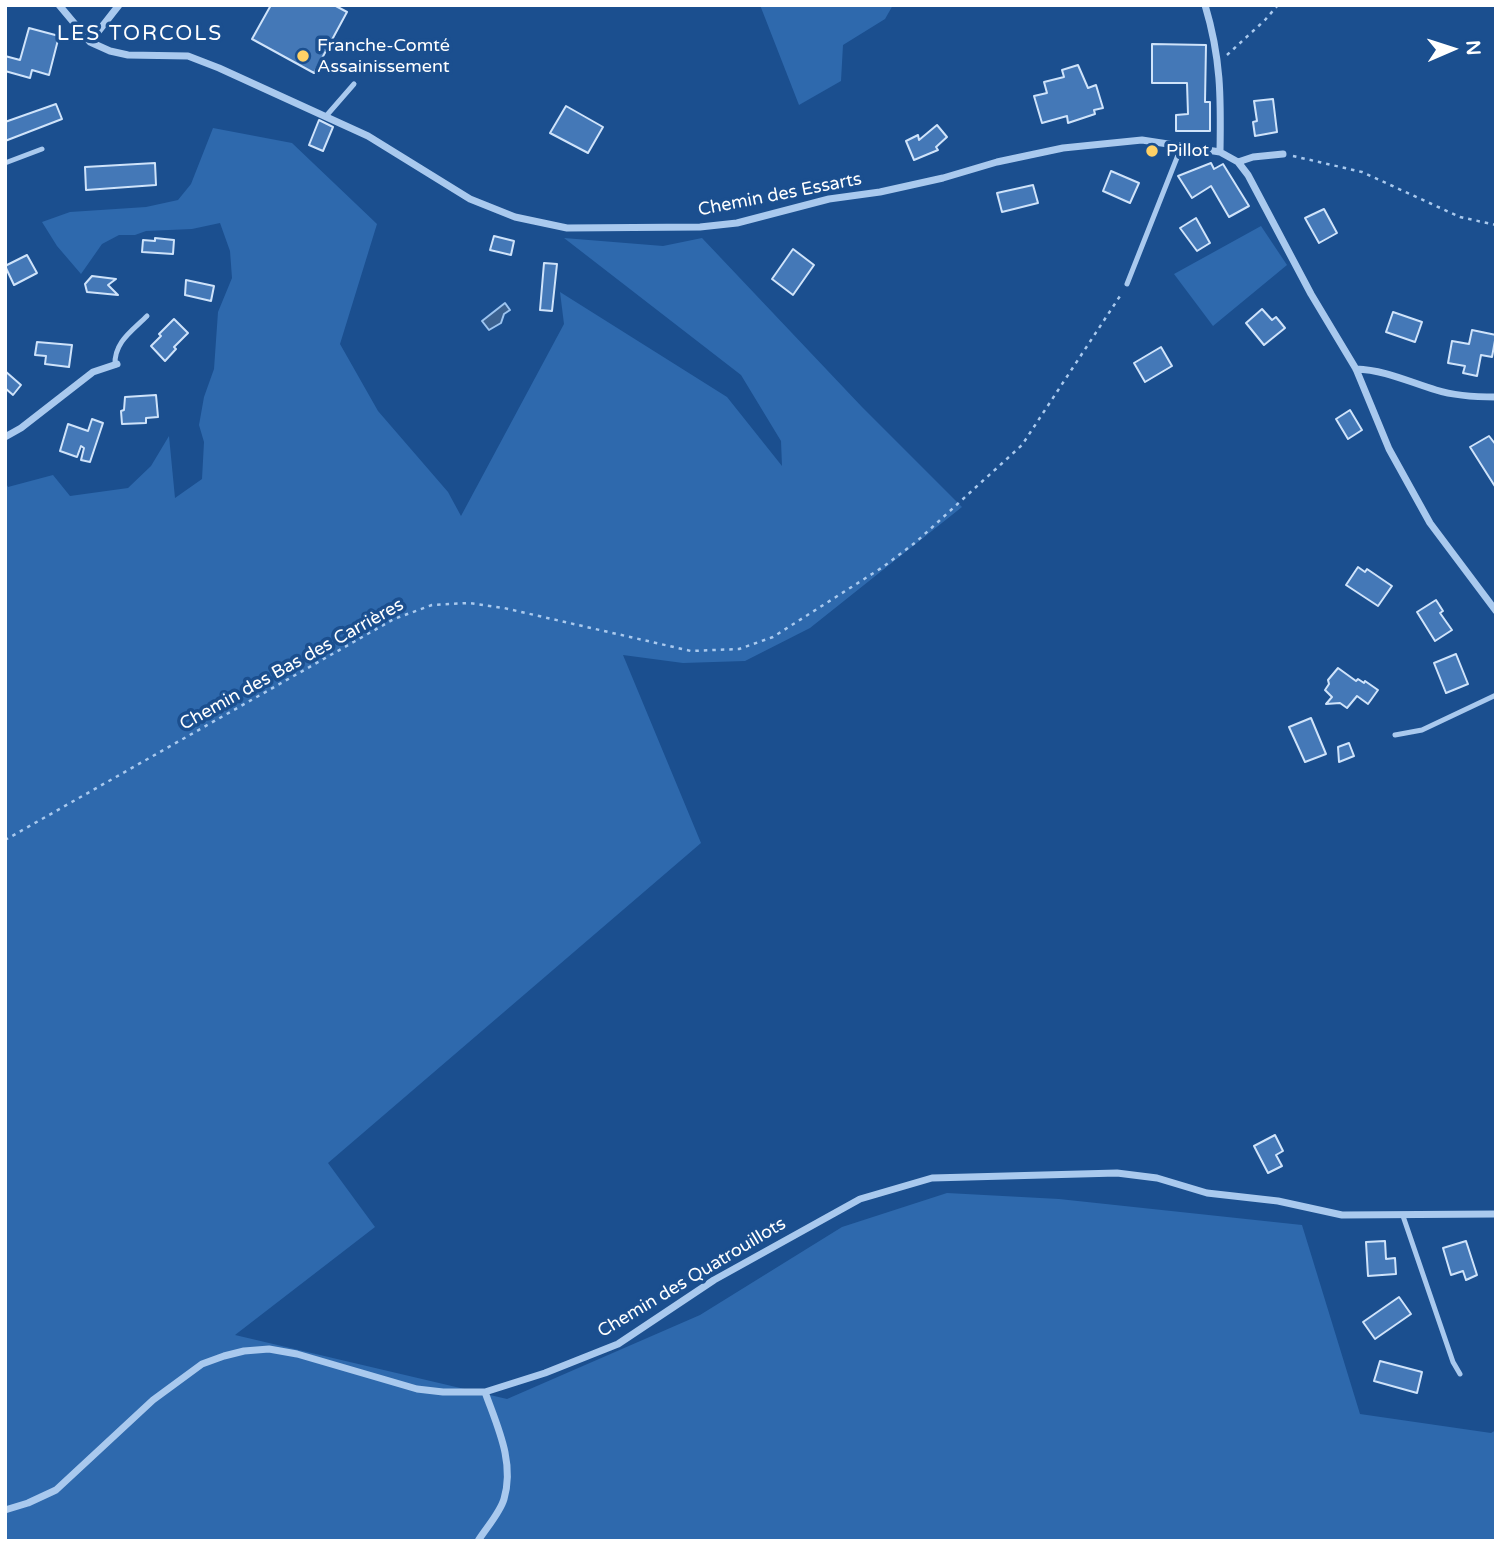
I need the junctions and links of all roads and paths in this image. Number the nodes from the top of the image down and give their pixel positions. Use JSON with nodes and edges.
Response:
{"nodes":[{"id":1,"x":59,"y":5,"type":"edge"},
{"id":2,"x":119,"y":5,"type":"edge"},
{"id":3,"x":1205,"y":5,"type":"edge"},
{"id":4,"x":1278,"y":5,"type":"edge"},
{"id":5,"x":90,"y":42,"type":"junction"},
{"id":6,"x":1219,"y":62,"type":"junction"},
{"id":7,"x":354,"y":84,"type":"dead end"},
{"id":8,"x":327,"y":115,"type":"junction"},
{"id":9,"x":1182,"y":145,"type":"junction"},
{"id":10,"x":42,"y":149,"type":"dead end"},
{"id":11,"x":1220,"y":152,"type":"junction"},
{"id":12,"x":1283,"y":154,"type":"joint"},
{"id":13,"x":1238,"y":162,"type":"junction"},
{"id":14,"x":5,"y":163,"type":"edge"},
{"id":15,"x":1496,"y":225,"type":"edge"},
{"id":16,"x":1127,"y":284,"type":"joint"},
{"id":17,"x":147,"y":316,"type":"dead end"},
{"id":18,"x":116,"y":364,"type":"joint"},
{"id":19,"x":1356,"y":369,"type":"junction"},
{"id":20,"x":1496,"y":397,"type":"edge"},
{"id":21,"x":5,"y":437,"type":"edge"},
{"id":22,"x":1496,"y":611,"type":"edge"},
{"id":23,"x":1496,"y":695,"type":"edge"},
{"id":24,"x":1395,"y":735,"type":"dead end"},
{"id":25,"x":5,"y":840,"type":"edge"},
{"id":26,"x":1496,"y":1214,"type":"edge"},
{"id":27,"x":1403,"y":1216,"type":"junction"},
{"id":28,"x":1460,"y":1374,"type":"dead end"},
{"id":29,"x":485,"y":1392,"type":"junction"},
{"id":30,"x":5,"y":1510,"type":"edge"},
{"id":31,"x":478,"y":1541,"type":"edge"}],
"edges":[{"from":1,"to":5,"type":"street"},
{"from":2,"to":5,"type":"street"},
{"from":3,"to":6,"type":"street"},
{"from":4,"to":6,"type":"path"},
{"from":5,"to":8,"type":"street","name":"Chemin des Essarts"},
{"from":6,"to":11,"type":"street"},
{"from":7,"to":8,"type":"lane"},
{"from":8,"to":9,"type":"street","name":"Chemin des Essarts"},
{"from":9,"to":11,"type":"street","name":"Chemin des Essarts"},
{"from":9,"to":16,"type":"lane"},
{"from":10,"to":14,"type":"lane"},
{"from":11,"to":13,"type":"street","name":"Chemin des Essarts"},
{"from":12,"to":13,"type":"street"},
{"from":12,"to":15,"type":"path"},
{"from":13,"to":19,"type":"street"},
{"from":16,"to":25,"type":"path","name":"Chemin des Bas des Carrières"},
{"from":17,"to":18,"type":"lane"},
{"from":18,"to":21,"type":"street"},
{"from":19,"to":20,"type":"street"},
{"from":19,"to":22,"type":"street"},
{"from":23,"to":24,"type":"lane"},
{"from":26,"to":27,"type":"street","name":"Chemin des Quatrouillots"},
{"from":27,"to":28,"type":"lane"},
{"from":27,"to":29,"type":"street","name":"Chemin des Quatrouillots"},
{"from":29,"to":30,"type":"street","name":"Chemin des Quatrouillots"},
{"from":29,"to":31,"type":"street"}]}
